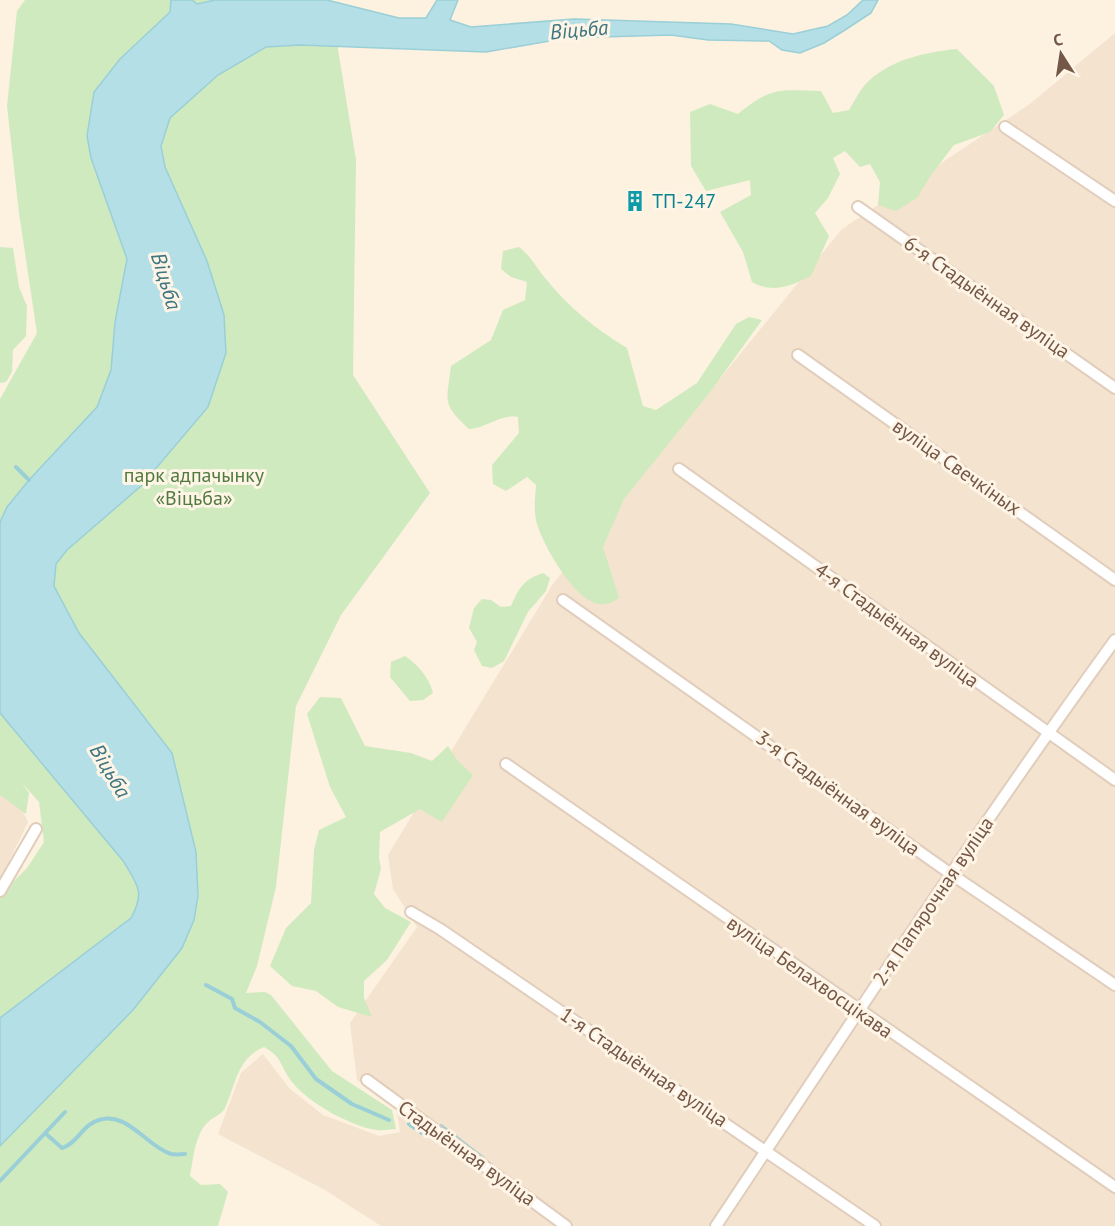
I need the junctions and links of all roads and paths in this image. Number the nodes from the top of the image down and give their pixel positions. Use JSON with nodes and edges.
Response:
{"nodes":[{"id":1,"x":1005,"y":127,"type":"dead end"},
{"id":2,"x":1115,"y":201,"type":"edge"},
{"id":3,"x":858,"y":207,"type":"dead end"},
{"id":4,"x":798,"y":355,"type":"dead end"},
{"id":5,"x":1115,"y":388,"type":"edge"},
{"id":6,"x":679,"y":469,"type":"dead end"},
{"id":7,"x":1115,"y":580,"type":"edge"},
{"id":8,"x":563,"y":600,"type":"dead end"},
{"id":9,"x":1115,"y":640,"type":"edge"},
{"id":10,"x":1047,"y":733,"type":"junction"},
{"id":11,"x":506,"y":764,"type":"dead end"},
{"id":12,"x":1115,"y":780,"type":"edge"},
{"id":13,"x":36,"y":829,"type":"dead end"},
{"id":14,"x":951,"y":874,"type":"junction"},
{"id":15,"x":0,"y":891,"type":"edge"},
{"id":16,"x":411,"y":912,"type":"dead end"},
{"id":17,"x":1115,"y":985,"type":"edge"},
{"id":18,"x":858,"y":1011,"type":"junction"},
{"id":19,"x":367,"y":1080,"type":"dead end"},
{"id":20,"x":766,"y":1151,"type":"junction"},
{"id":21,"x":1115,"y":1187,"type":"edge"},
{"id":22,"x":566,"y":1226,"type":"edge"},
{"id":23,"x":716,"y":1226,"type":"edge"},
{"id":24,"x":875,"y":1226,"type":"edge"}],
"edges":[{"from":1,"to":2,"type":"street"},
{"from":3,"to":5,"type":"street","name":"6-я Стадыённая вуліца"},
{"from":4,"to":7,"type":"street","name":"вуліца Свечкіных"},
{"from":6,"to":10,"type":"street","name":"4-я Стадыённая вуліца"},
{"from":8,"to":14,"type":"street","name":"3-я Стадыённая вуліца"},
{"from":9,"to":10,"type":"street","name":"2-я Папярочная вуліца"},
{"from":10,"to":12,"type":"street","name":"4-я Стадыённая вуліца"},
{"from":10,"to":14,"type":"street","name":"2-я Папярочная вуліца"},
{"from":11,"to":18,"type":"street","name":"вуліца Белахвосцікава"},
{"from":13,"to":15,"type":"street"},
{"from":14,"to":17,"type":"street","name":"3-я Стадыённая вуліца"},
{"from":14,"to":18,"type":"street","name":"2-я Папярочная вуліца"},
{"from":16,"to":20,"type":"street","name":"1-я Стадыённая вуліца"},
{"from":18,"to":20,"type":"street","name":"2-я Папярочная вуліца"},
{"from":18,"to":21,"type":"street","name":"вуліца Белахвосцікава"},
{"from":19,"to":22,"type":"street","name":"Стадыённая вуліца"},
{"from":20,"to":23,"type":"street","name":"2-я Папярочная вуліца"},
{"from":20,"to":24,"type":"street","name":"1-я Стадыённая вуліца"}]}
